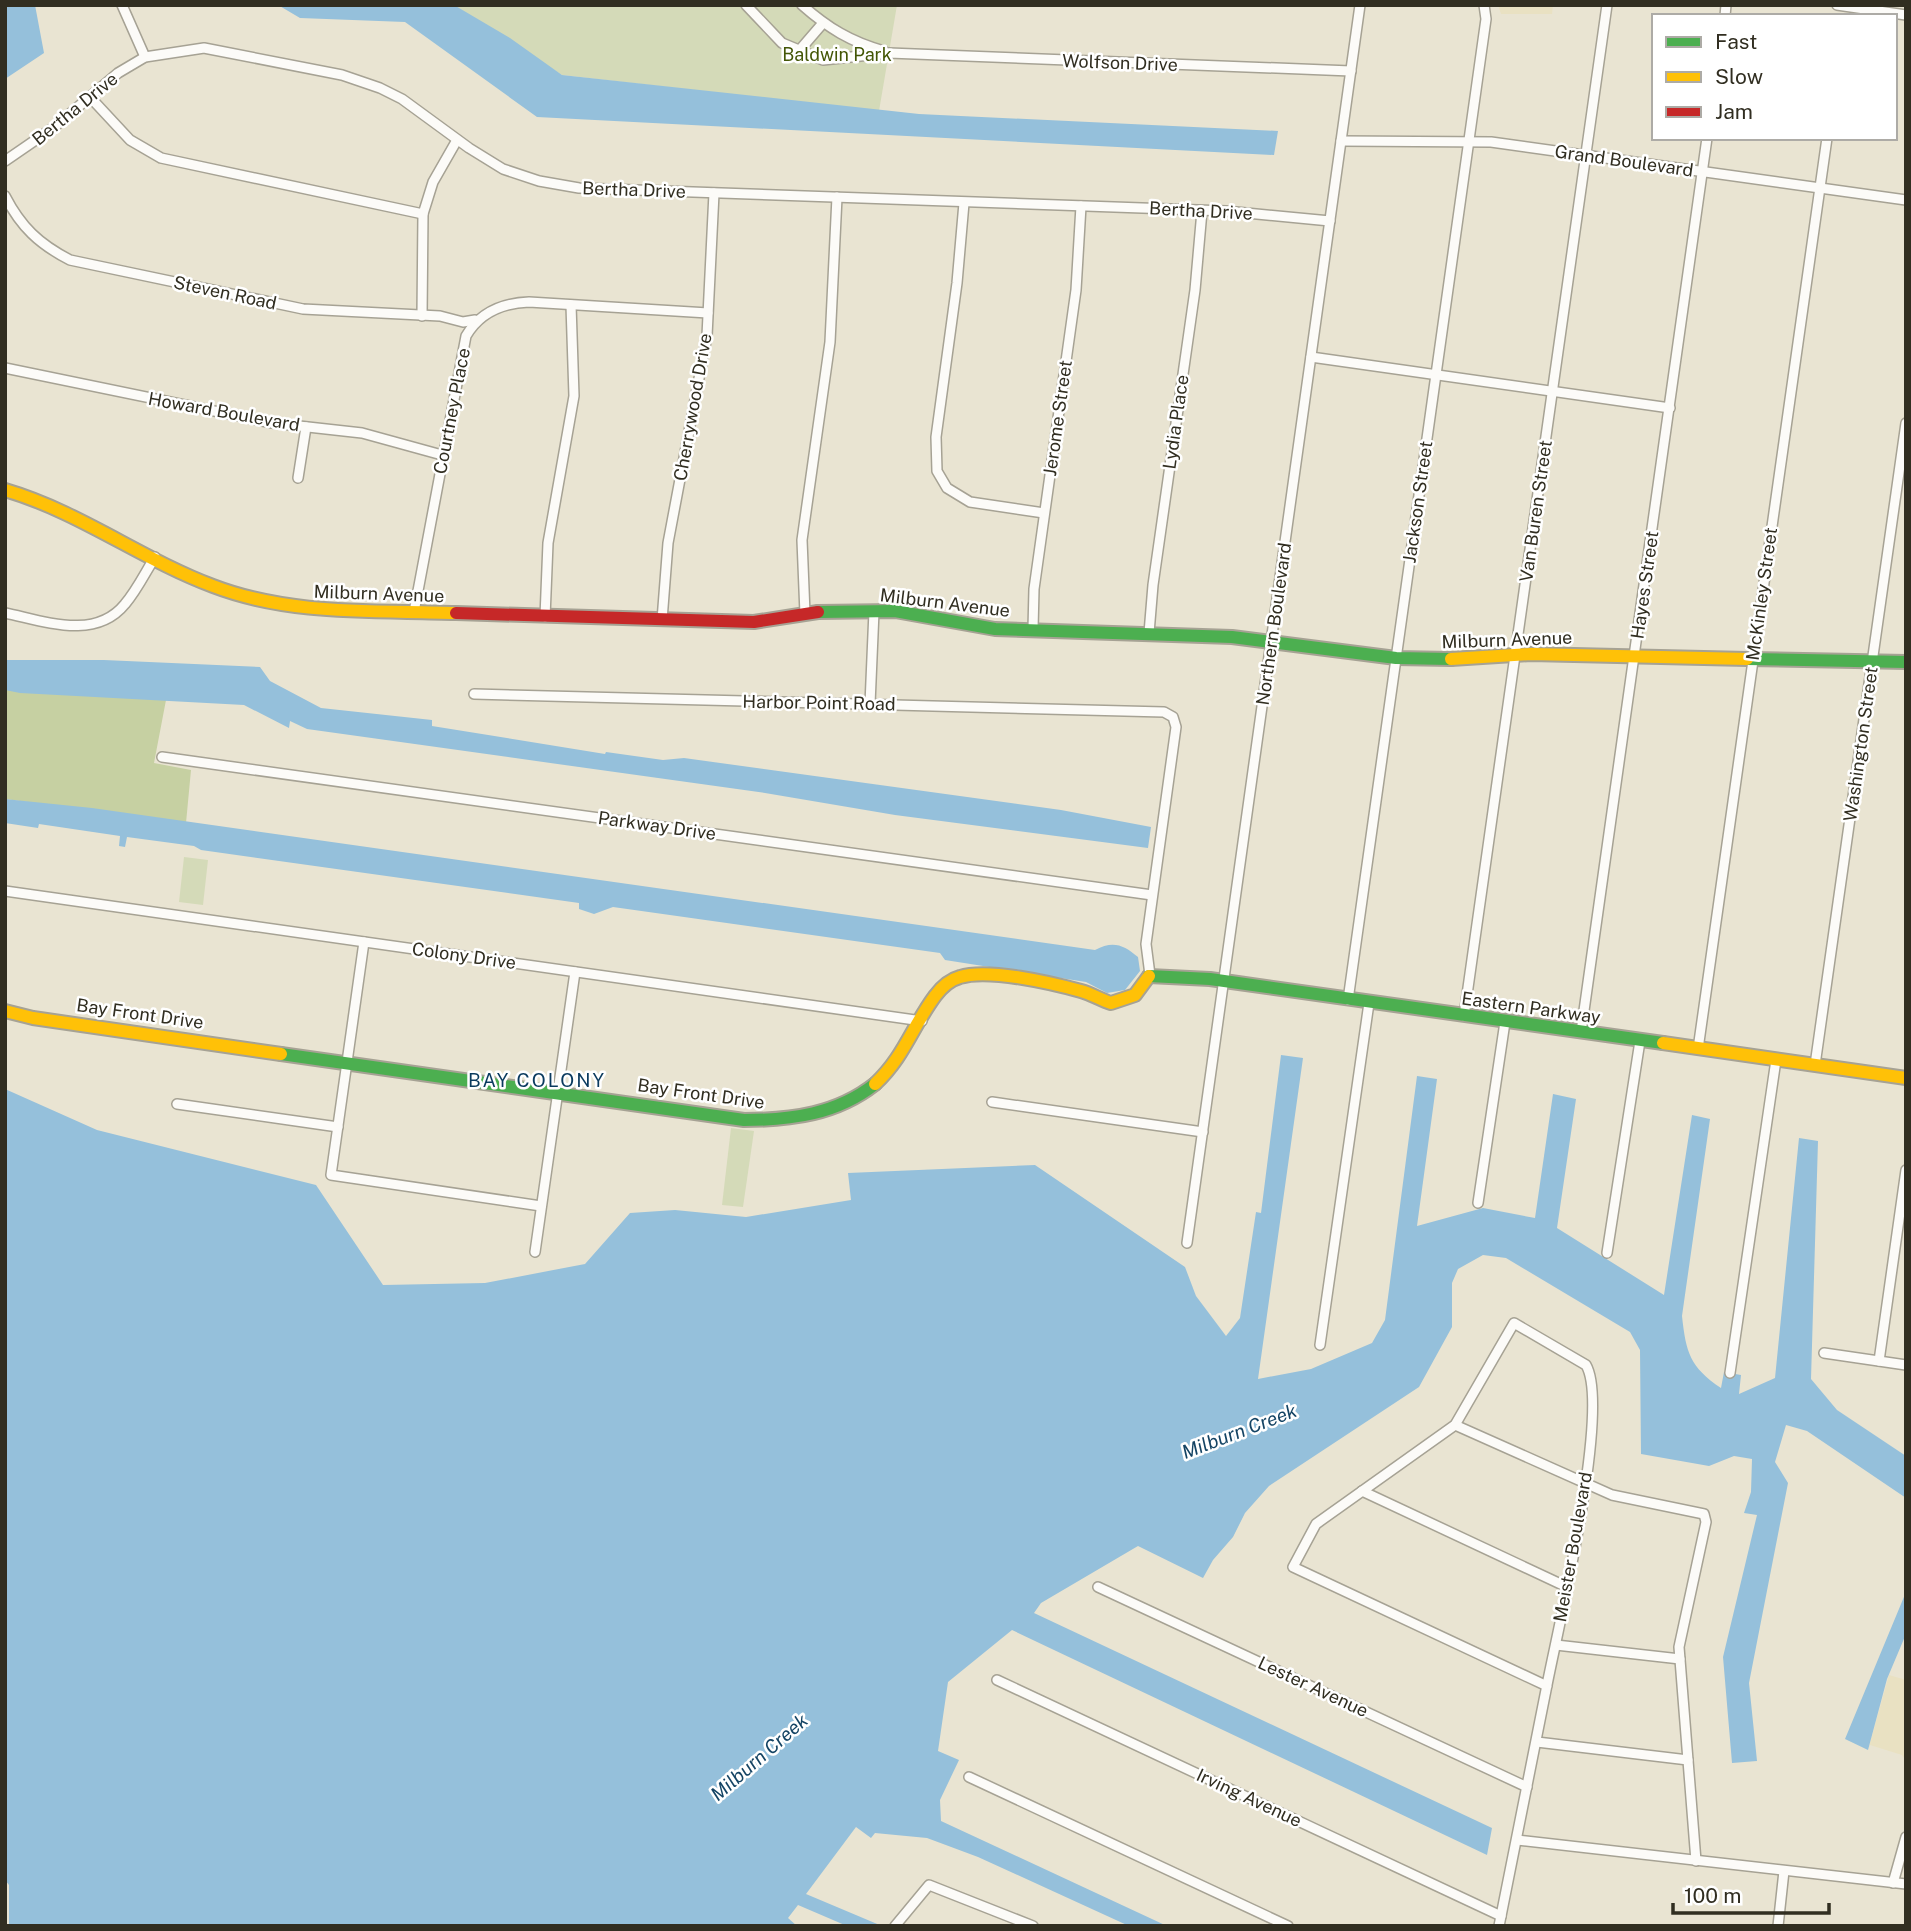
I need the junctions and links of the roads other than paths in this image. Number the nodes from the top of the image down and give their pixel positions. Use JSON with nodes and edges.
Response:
{"nodes":[{"id":1,"x":122,"y":5,"type":"edge"},
{"id":2,"x":746,"y":5,"type":"edge"},
{"id":3,"x":802,"y":5,"type":"edge"},
{"id":4,"x":1360,"y":5,"type":"edge"},
{"id":5,"x":1484,"y":5,"type":"edge"},
{"id":6,"x":1607,"y":5,"type":"edge"},
{"id":7,"x":1837,"y":5,"type":"edge"},
{"id":8,"x":1845,"y":6,"type":"edge"},
{"id":9,"x":1906,"y":15,"type":"edge"},
{"id":10,"x":823,"y":23,"type":"junction"},
{"id":11,"x":797,"y":51,"type":"junction"},
{"id":12,"x":889,"y":53,"type":"junction"},
{"id":13,"x":145,"y":57,"type":"junction"},
{"id":14,"x":1351,"y":71,"type":"junction"},
{"id":15,"x":90,"y":97,"type":"junction"},
{"id":16,"x":457,"y":140,"type":"junction"},
{"id":17,"x":1707,"y":140,"type":"edge"},
{"id":18,"x":1826,"y":140,"type":"edge"},
{"id":19,"x":1341,"y":141,"type":"junction"},
{"id":20,"x":1468,"y":142,"type":"junction"},
{"id":21,"x":1586,"y":156,"type":"junction"},
{"id":22,"x":5,"y":161,"type":"edge"},
{"id":23,"x":1702,"y":172,"type":"junction"},
{"id":24,"x":1820,"y":188,"type":"junction"},
{"id":25,"x":714,"y":193,"type":"junction"},
{"id":26,"x":5,"y":196,"type":"edge"},
{"id":27,"x":837,"y":197,"type":"junction"},
{"id":28,"x":1906,"y":200,"type":"edge"},
{"id":29,"x":964,"y":203,"type":"junction"},
{"id":30,"x":1081,"y":206,"type":"junction"},
{"id":31,"x":1202,"y":211,"type":"junction"},
{"id":32,"x":423,"y":214,"type":"junction"},
{"id":33,"x":1330,"y":221,"type":"junction"},
{"id":34,"x":571,"y":305,"type":"junction"},
{"id":35,"x":708,"y":313,"type":"junction"},
{"id":36,"x":422,"y":316,"type":"junction"},
{"id":37,"x":475,"y":320,"type":"junction"},
{"id":38,"x":1311,"y":357,"type":"junction"},
{"id":39,"x":5,"y":368,"type":"edge"},
{"id":40,"x":1436,"y":375,"type":"junction"},
{"id":41,"x":1553,"y":392,"type":"junction"},
{"id":42,"x":1670,"y":408,"type":"junction"},
{"id":43,"x":1906,"y":423,"type":"edge"},
{"id":44,"x":306,"y":427,"type":"junction"},
{"id":45,"x":442,"y":455,"type":"junction"},
{"id":46,"x":298,"y":478,"type":"dead end"},
{"id":47,"x":5,"y":490,"type":"edge"},
{"id":48,"x":1044,"y":513,"type":"junction"},
{"id":49,"x":155,"y":557,"type":"junction"},
{"id":50,"x":874,"y":611,"type":"junction"},
{"id":51,"x":414,"y":612,"type":"junction"},
{"id":52,"x":5,"y":613,"type":"edge"},
{"id":53,"x":805,"y":614,"type":"junction"},
{"id":54,"x":545,"y":617,"type":"junction"},
{"id":55,"x":662,"y":620,"type":"junction"},
{"id":56,"x":1033,"y":629,"type":"junction"},
{"id":57,"x":1150,"y":634,"type":"junction"},
{"id":58,"x":1271,"y":643,"type":"junction"},
{"id":59,"x":1516,"y":655,"type":"junction"},
{"id":60,"x":1634,"y":657,"type":"junction"},
{"id":61,"x":1396,"y":658,"type":"junction"},
{"id":62,"x":1753,"y":660,"type":"junction"},
{"id":63,"x":1872,"y":662,"type":"junction"},
{"id":64,"x":1906,"y":662,"type":"edge"},
{"id":65,"x":474,"y":694,"type":"dead end"},
{"id":66,"x":870,"y":704,"type":"junction"},
{"id":67,"x":162,"y":757,"type":"dead end"},
{"id":68,"x":5,"y":891,"type":"edge"},
{"id":69,"x":1152,"y":895,"type":"junction"},
{"id":70,"x":364,"y":942,"type":"junction"},
{"id":71,"x":575,"y":972,"type":"junction"},
{"id":72,"x":1150,"y":975,"type":"junction"},
{"id":73,"x":1224,"y":982,"type":"junction"},
{"id":74,"x":1348,"y":1000,"type":"junction"},
{"id":75,"x":1369,"y":1003,"type":"junction"},
{"id":76,"x":5,"y":1011,"type":"edge"},
{"id":77,"x":1464,"y":1016,"type":"junction"},
{"id":78,"x":922,"y":1021,"type":"junction"},
{"id":79,"x":1505,"y":1022,"type":"junction"},
{"id":80,"x":1581,"y":1032,"type":"junction"},
{"id":81,"x":1640,"y":1041,"type":"junction"},
{"id":82,"x":1698,"y":1049,"type":"junction"},
{"id":83,"x":1776,"y":1060,"type":"junction"},
{"id":84,"x":347,"y":1061,"type":"junction"},
{"id":85,"x":1815,"y":1065,"type":"junction"},
{"id":86,"x":1906,"y":1078,"type":"edge"},
{"id":87,"x":558,"y":1091,"type":"junction"},
{"id":88,"x":992,"y":1102,"type":"dead end"},
{"id":89,"x":177,"y":1104,"type":"dead end"},
{"id":90,"x":338,"y":1127,"type":"junction"},
{"id":91,"x":1203,"y":1132,"type":"junction"},
{"id":92,"x":1906,"y":1170,"type":"edge"},
{"id":93,"x":1478,"y":1203,"type":"dead end"},
{"id":94,"x":541,"y":1206,"type":"junction"},
{"id":95,"x":1187,"y":1243,"type":"dead end"},
{"id":96,"x":535,"y":1252,"type":"dead end"},
{"id":97,"x":1607,"y":1253,"type":"dead end"},
{"id":98,"x":1320,"y":1345,"type":"dead end"},
{"id":99,"x":1824,"y":1353,"type":"dead end"},
{"id":100,"x":1879,"y":1361,"type":"junction"},
{"id":101,"x":1906,"y":1365,"type":"edge"},
{"id":102,"x":1730,"y":1373,"type":"dead end"},
{"id":103,"x":1455,"y":1425,"type":"junction"},
{"id":104,"x":1585,"y":1484,"type":"junction"},
{"id":105,"x":1362,"y":1491,"type":"junction"},
{"id":106,"x":1098,"y":1587,"type":"dead end"},
{"id":107,"x":1567,"y":1587,"type":"junction"},
{"id":108,"x":1556,"y":1645,"type":"junction"},
{"id":109,"x":1680,"y":1659,"type":"junction"},
{"id":110,"x":996,"y":1680,"type":"dead end"},
{"id":111,"x":1547,"y":1686,"type":"junction"},
{"id":112,"x":1537,"y":1742,"type":"junction"},
{"id":113,"x":1688,"y":1760,"type":"junction"},
{"id":114,"x":969,"y":1777,"type":"dead end"},
{"id":115,"x":1527,"y":1787,"type":"junction"},
{"id":116,"x":1906,"y":1837,"type":"edge"},
{"id":117,"x":1517,"y":1840,"type":"junction"},
{"id":118,"x":1696,"y":1861,"type":"junction"},
{"id":119,"x":1784,"y":1871,"type":"junction"},
{"id":120,"x":1893,"y":1883,"type":"junction"},
{"id":121,"x":1906,"y":1884,"type":"edge"},
{"id":122,"x":1500,"y":1921,"type":"edge"},
{"id":123,"x":895,"y":1926,"type":"edge"},
{"id":124,"x":1033,"y":1926,"type":"edge"},
{"id":125,"x":1288,"y":1926,"type":"edge"},
{"id":126,"x":1778,"y":1926,"type":"edge"}],
"edges":[{"from":1,"to":13,"type":"street"},
{"from":2,"to":11,"type":"street","name":"Wolfson Drive"},
{"from":3,"to":10,"type":"street","name":"Wolfson Drive"},
{"from":4,"to":14,"type":"street","name":"Northern Boulevard"},
{"from":5,"to":20,"type":"street","name":"Jackson Street"},
{"from":6,"to":21,"type":"street","name":"Van Buren Street"},
{"from":7,"to":8,"type":"street"},
{"from":8,"to":9,"type":"street"},
{"from":10,"to":11,"type":"street"},
{"from":10,"to":12,"type":"street","name":"Wolfson Drive"},
{"from":11,"to":12,"type":"street","name":"Wolfson Drive"},
{"from":12,"to":14,"type":"street","name":"Wolfson Drive"},
{"from":13,"to":15,"type":"street","name":"Bertha Drive"},
{"from":13,"to":16,"type":"street","name":"Bertha Drive"},
{"from":14,"to":19,"type":"street","name":"Northern Boulevard"},
{"from":15,"to":22,"type":"street","name":"Bertha Drive"},
{"from":15,"to":32,"type":"street"},
{"from":16,"to":25,"type":"street","name":"Bertha Drive"},
{"from":16,"to":32,"type":"street"},
{"from":17,"to":23,"type":"street","name":"Hayes Street"},
{"from":18,"to":24,"type":"street","name":"McKinley Street"},
{"from":19,"to":20,"type":"street","name":"Grand Boulevard"},
{"from":19,"to":33,"type":"street","name":"Northern Boulevard"},
{"from":20,"to":21,"type":"street","name":"Grand Boulevard"},
{"from":20,"to":40,"type":"street","name":"Jackson Street"},
{"from":21,"to":23,"type":"street","name":"Grand Boulevard"},
{"from":21,"to":41,"type":"street","name":"Van Buren Street"},
{"from":23,"to":24,"type":"street","name":"Grand Boulevard"},
{"from":23,"to":42,"type":"street","name":"Hayes Street"},
{"from":24,"to":28,"type":"street","name":"Grand Boulevard"},
{"from":24,"to":62,"type":"street","name":"McKinley Street"},
{"from":25,"to":27,"type":"street","name":"Bertha Drive"},
{"from":25,"to":35,"type":"street","name":"Cherrywood Drive"},
{"from":26,"to":36,"type":"street","name":"Steven Road"},
{"from":27,"to":29,"type":"street","name":"Bertha Drive"},
{"from":27,"to":53,"type":"street"},
{"from":29,"to":30,"type":"street","name":"Bertha Drive"},
{"from":29,"to":48,"type":"street"},
{"from":30,"to":31,"type":"street","name":"Bertha Drive"},
{"from":30,"to":48,"type":"street","name":"Jerome Street"},
{"from":31,"to":33,"type":"street","name":"Bertha Drive"},
{"from":31,"to":57,"type":"street","name":"Lydia Place"},
{"from":32,"to":36,"type":"street"},
{"from":33,"to":38,"type":"street","name":"Northern Boulevard"},
{"from":34,"to":35,"type":"street"},
{"from":34,"to":37,"type":"street"},
{"from":34,"to":54,"type":"street"},
{"from":35,"to":55,"type":"street","name":"Cherrywood Drive"},
{"from":36,"to":37,"type":"street","name":"Steven Road"},
{"from":37,"to":45,"type":"street","name":"Courtney Place"},
{"from":38,"to":40,"type":"street"},
{"from":38,"to":58,"type":"street","name":"Northern Boulevard"},
{"from":39,"to":44,"type":"street","name":"Howard Boulevard"},
{"from":40,"to":41,"type":"street"},
{"from":40,"to":61,"type":"street","name":"Jackson Street"},
{"from":41,"to":42,"type":"street"},
{"from":41,"to":59,"type":"street","name":"Van Buren Street"},
{"from":42,"to":60,"type":"street","name":"Hayes Street"},
{"from":43,"to":63,"type":"street","name":"Washington Street"},
{"from":44,"to":45,"type":"street","name":"Howard Boulevard"},
{"from":44,"to":46,"type":"street"},
{"from":45,"to":51,"type":"street","name":"Courtney Place"},
{"from":47,"to":49,"type":"street","name":"Milburn Avenue"},
{"from":48,"to":56,"type":"street","name":"Jerome Street"},
{"from":49,"to":51,"type":"street","name":"Milburn Avenue"},
{"from":49,"to":52,"type":"street"},
{"from":50,"to":53,"type":"street","name":"Milburn Avenue"},
{"from":50,"to":56,"type":"street","name":"Milburn Avenue"},
{"from":50,"to":66,"type":"street"},
{"from":51,"to":54,"type":"street","name":"Milburn Avenue"},
{"from":53,"to":55,"type":"street","name":"Milburn Avenue"},
{"from":54,"to":55,"type":"street","name":"Milburn Avenue"},
{"from":56,"to":57,"type":"street","name":"Milburn Avenue"},
{"from":57,"to":58,"type":"street","name":"Milburn Avenue"},
{"from":58,"to":61,"type":"street","name":"Milburn Avenue"},
{"from":58,"to":73,"type":"street","name":"Northern Boulevard"},
{"from":59,"to":60,"type":"street","name":"Milburn Avenue"},
{"from":59,"to":61,"type":"street","name":"Milburn Avenue"},
{"from":59,"to":77,"type":"street","name":"Van Buren Street"},
{"from":60,"to":62,"type":"street","name":"Milburn Avenue"},
{"from":60,"to":80,"type":"street","name":"Hayes Street"},
{"from":61,"to":74,"type":"street","name":"Jackson Street"},
{"from":62,"to":63,"type":"street","name":"Milburn Avenue"},
{"from":62,"to":82,"type":"street","name":"McKinley Street"},
{"from":63,"to":64,"type":"street","name":"Milburn Avenue"},
{"from":63,"to":85,"type":"street","name":"Washington Street"},
{"from":65,"to":66,"type":"street","name":"Harbor Point Road"},
{"from":66,"to":69,"type":"street","name":"Harbor Point Road"},
{"from":67,"to":69,"type":"street","name":"Parkway Drive"},
{"from":68,"to":70,"type":"street","name":"Colony Drive"},
{"from":69,"to":72,"type":"street"},
{"from":70,"to":71,"type":"street","name":"Colony Drive"},
{"from":70,"to":84,"type":"street"},
{"from":71,"to":78,"type":"street","name":"Colony Drive"},
{"from":71,"to":87,"type":"street"},
{"from":72,"to":73,"type":"street","name":"Eastern Parkway"},
{"from":72,"to":78,"type":"street","name":"Bay Front Drive"},
{"from":73,"to":74,"type":"street","name":"Eastern Parkway"},
{"from":73,"to":91,"type":"street","name":"Northern Boulevard"},
{"from":74,"to":75,"type":"street","name":"Eastern Parkway"},
{"from":75,"to":77,"type":"street","name":"Eastern Parkway"},
{"from":75,"to":98,"type":"street"},
{"from":76,"to":84,"type":"street","name":"Bay Front Drive"},
{"from":77,"to":79,"type":"street","name":"Eastern Parkway"},
{"from":78,"to":87,"type":"street","name":"Bay Front Drive"},
{"from":79,"to":80,"type":"street","name":"Eastern Parkway"},
{"from":79,"to":93,"type":"street"},
{"from":80,"to":81,"type":"street","name":"Eastern Parkway"},
{"from":81,"to":82,"type":"street","name":"Eastern Parkway"},
{"from":81,"to":97,"type":"street"},
{"from":82,"to":83,"type":"street","name":"Eastern Parkway"},
{"from":83,"to":85,"type":"street","name":"Eastern Parkway"},
{"from":83,"to":102,"type":"street"},
{"from":84,"to":87,"type":"street","name":"Bay Front Drive"},
{"from":84,"to":90,"type":"street"},
{"from":85,"to":86,"type":"street","name":"Eastern Parkway"},
{"from":87,"to":94,"type":"street"},
{"from":88,"to":91,"type":"street"},
{"from":89,"to":90,"type":"street"},
{"from":90,"to":94,"type":"street"},
{"from":91,"to":95,"type":"street","name":"Northern Boulevard"},
{"from":92,"to":100,"type":"street"},
{"from":94,"to":96,"type":"street"},
{"from":99,"to":100,"type":"street"},
{"from":100,"to":101,"type":"street"},
{"from":103,"to":104,"type":"street"},
{"from":103,"to":104,"type":"street","name":"Meister Boulevard"},
{"from":103,"to":105,"type":"street"},
{"from":104,"to":107,"type":"street","name":"Meister Boulevard"},
{"from":104,"to":109,"type":"street"},
{"from":105,"to":107,"type":"street"},
{"from":105,"to":111,"type":"street"},
{"from":106,"to":115,"type":"street","name":"Lester Avenue"},
{"from":107,"to":108,"type":"street","name":"Meister Boulevard"},
{"from":108,"to":109,"type":"street"},
{"from":108,"to":111,"type":"street","name":"Meister Boulevard"},
{"from":109,"to":113,"type":"street"},
{"from":110,"to":122,"type":"street","name":"Irving Avenue"},
{"from":111,"to":112,"type":"street","name":"Meister Boulevard"},
{"from":112,"to":113,"type":"street"},
{"from":112,"to":115,"type":"street","name":"Meister Boulevard"},
{"from":113,"to":118,"type":"street"},
{"from":114,"to":125,"type":"street"},
{"from":115,"to":117,"type":"street","name":"Meister Boulevard"},
{"from":116,"to":120,"type":"street"},
{"from":117,"to":118,"type":"street"},
{"from":117,"to":122,"type":"street","name":"Meister Boulevard"},
{"from":118,"to":119,"type":"street"},
{"from":119,"to":120,"type":"street"},
{"from":119,"to":126,"type":"street"},
{"from":120,"to":121,"type":"street"},
{"from":123,"to":124,"type":"street"}]}
